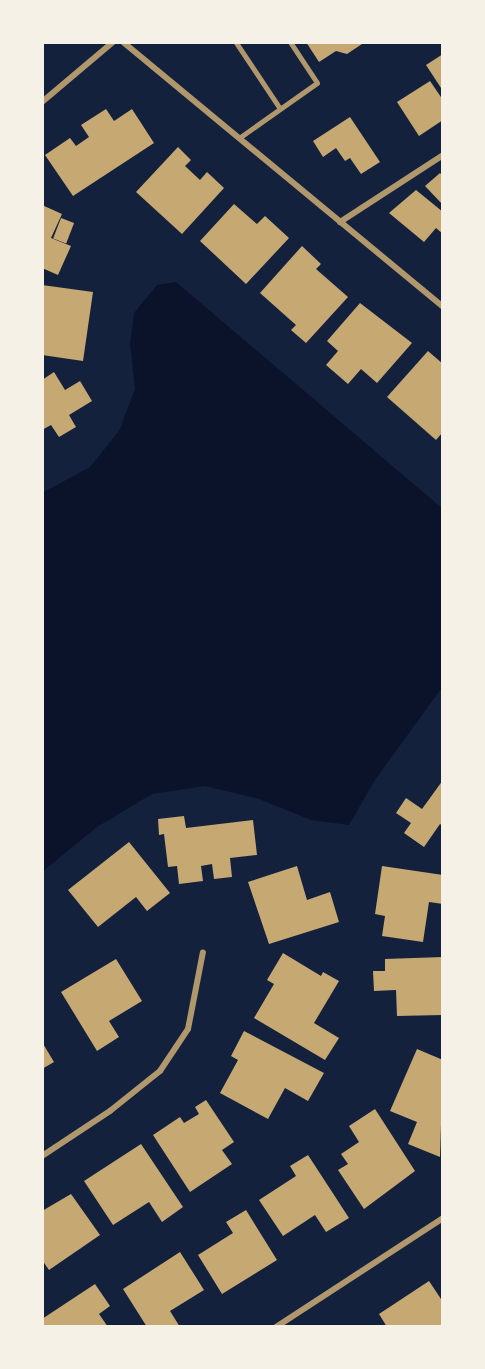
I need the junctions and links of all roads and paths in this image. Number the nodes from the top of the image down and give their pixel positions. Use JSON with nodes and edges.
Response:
{"nodes":[{"id":1,"x":113,"y":42,"type":"edge"},
{"id":2,"x":123,"y":42,"type":"edge"},
{"id":3,"x":236,"y":42,"type":"edge"},
{"id":4,"x":290,"y":42,"type":"edge"},
{"id":5,"x":42,"y":102,"type":"edge"},
{"id":6,"x":280,"y":108,"type":"junction"},
{"id":7,"x":239,"y":138,"type":"junction"},
{"id":8,"x":443,"y":155,"type":"edge"},
{"id":9,"x":340,"y":222,"type":"junction"},
{"id":10,"x":443,"y":306,"type":"edge"},
{"id":11,"x":204,"y":951,"type":"dead end"},
{"id":12,"x":42,"y":1156,"type":"edge"},
{"id":13,"x":443,"y":1218,"type":"edge"},
{"id":14,"x":276,"y":1327,"type":"edge"}],
"edges":[{"from":1,"to":5,"type":"street"},
{"from":2,"to":7,"type":"street"},
{"from":3,"to":6,"type":"lane"},
{"from":4,"to":6,"type":"lane"},
{"from":6,"to":7,"type":"lane"},
{"from":7,"to":9,"type":"street"},
{"from":8,"to":9,"type":"street"},
{"from":9,"to":10,"type":"street"},
{"from":11,"to":12,"type":"street"},
{"from":13,"to":14,"type":"street"}]}
